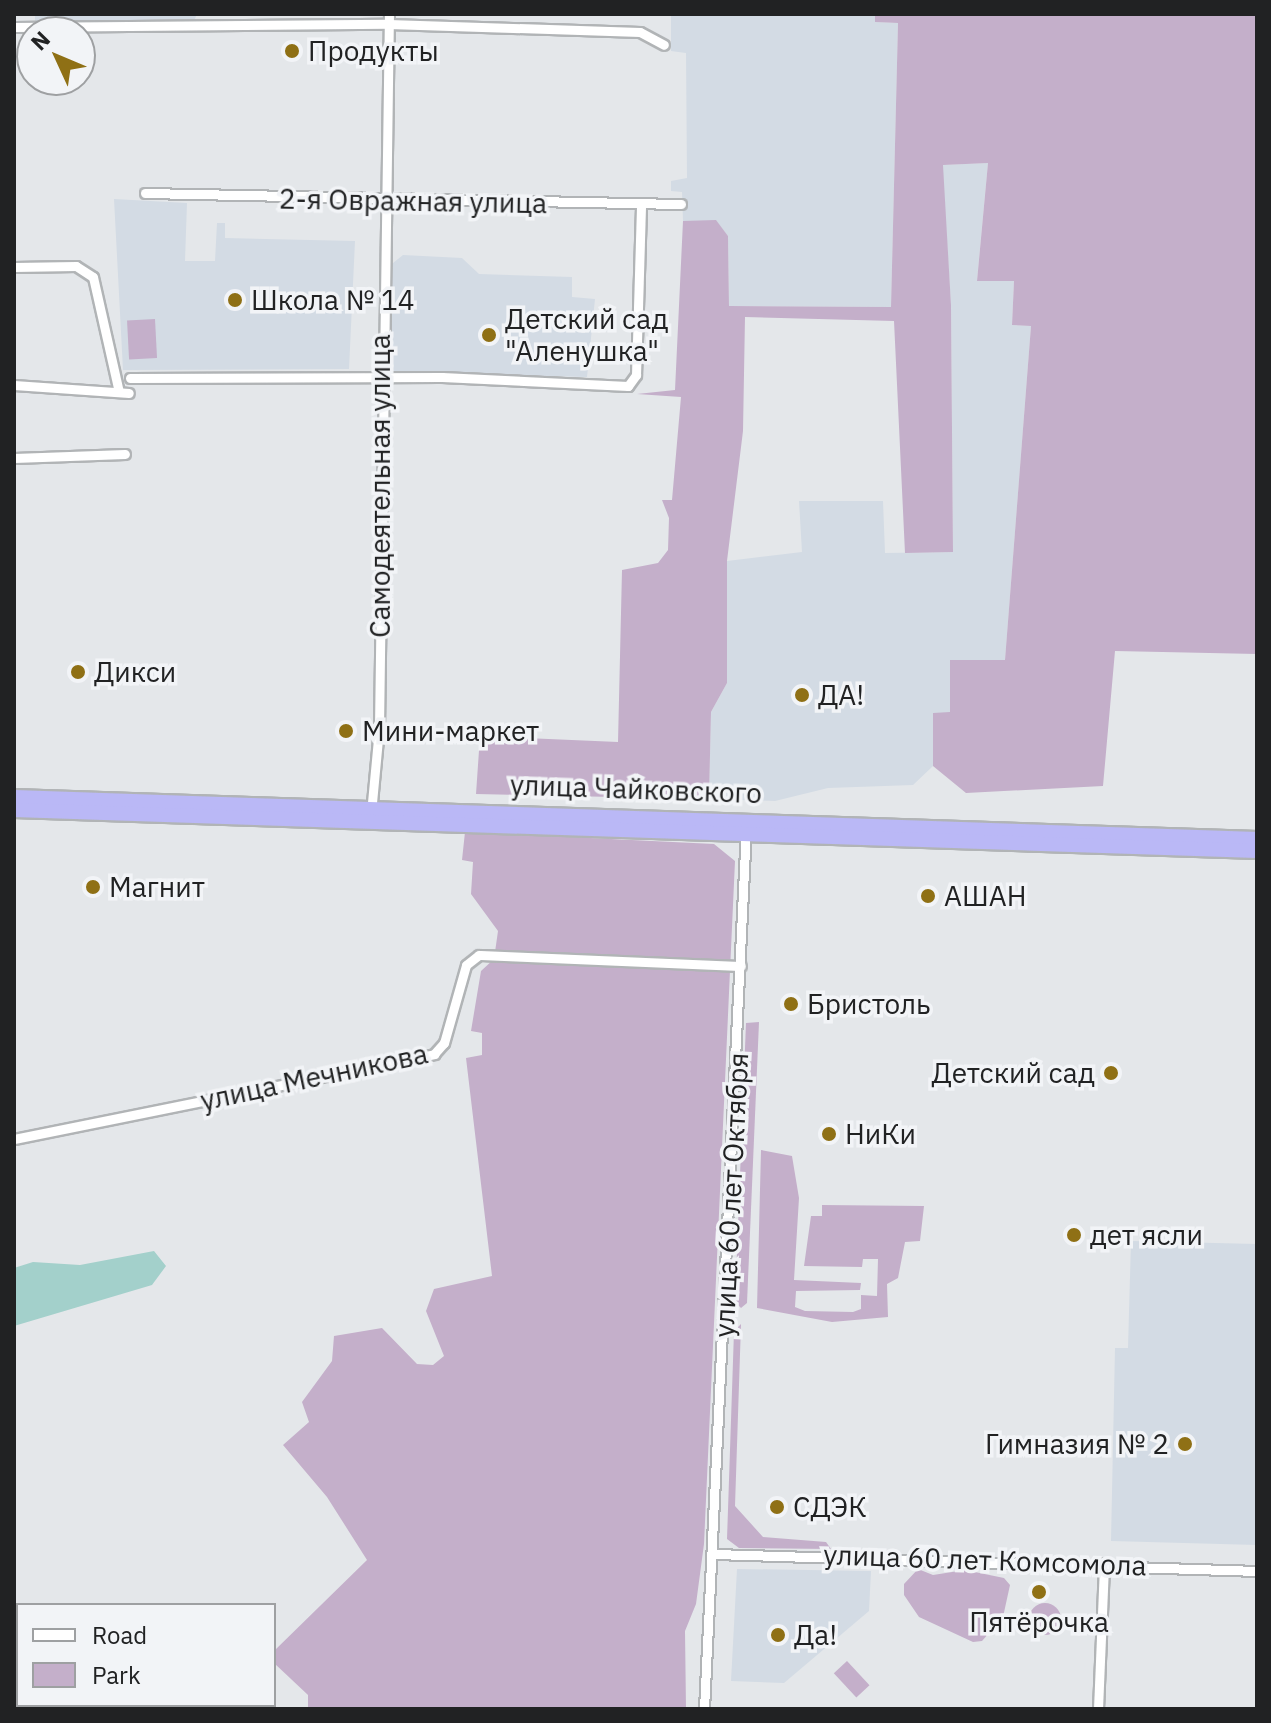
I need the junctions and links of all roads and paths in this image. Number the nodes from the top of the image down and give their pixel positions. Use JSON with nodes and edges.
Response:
{"nodes":[{"id":1,"x":388,"y":19,"type":"edge"},
{"id":2,"x":14,"y":27,"type":"edge"},
{"id":3,"x":664,"y":45,"type":"dead end"},
{"id":4,"x":145,"y":193,"type":"dead end"},
{"id":5,"x":382,"y":202,"type":"junction"},
{"id":6,"x":681,"y":204,"type":"dead end"},
{"id":7,"x":641,"y":206,"type":"junction"},
{"id":8,"x":14,"y":267,"type":"edge"},
{"id":9,"x":381,"y":377,"type":"junction"},
{"id":10,"x":130,"y":378,"type":"dead end"},
{"id":11,"x":14,"y":385,"type":"edge"},
{"id":12,"x":125,"y":454,"type":"dead end"},
{"id":13,"x":14,"y":458,"type":"edge"},
{"id":14,"x":14,"y":797,"type":"edge"},
{"id":15,"x":14,"y":810,"type":"edge"},
{"id":16,"x":371,"y":813,"type":"junction"},
{"id":17,"x":746,"y":818,"type":"junction"},
{"id":18,"x":745,"y":835,"type":"junction"},
{"id":19,"x":1257,"y":839,"type":"edge"},
{"id":20,"x":1257,"y":851,"type":"edge"},
{"id":21,"x":741,"y":966,"type":"junction"},
{"id":22,"x":14,"y":1139,"type":"edge"},
{"id":23,"x":714,"y":1554,"type":"junction"},
{"id":24,"x":1104,"y":1563,"type":"junction"},
{"id":25,"x":1257,"y":1571,"type":"edge"},
{"id":26,"x":704,"y":1709,"type":"edge"},
{"id":27,"x":1098,"y":1709,"type":"edge"}],
"edges":[{"from":1,"to":2,"type":"street"},
{"from":1,"to":3,"type":"street"},
{"from":1,"to":5,"type":"street","name":"Самодеятельная улица"},
{"from":4,"to":5,"type":"street","name":"2-я Овражная улица"},
{"from":5,"to":7,"type":"street","name":"2-я Овражная улица"},
{"from":5,"to":9,"type":"street","name":"Самодеятельная улица"},
{"from":6,"to":7,"type":"street","name":"2-я Овражная улица"},
{"from":7,"to":9,"type":"street"},
{"from":8,"to":11,"type":"street"},
{"from":9,"to":10,"type":"street"},
{"from":9,"to":16,"type":"street","name":"Самодеятельная улица"},
{"from":12,"to":13,"type":"street"},
{"from":14,"to":16,"type":"highway","name":"улица Чайковского"},
{"from":15,"to":18,"type":"highway","name":"улица Чайковского"},
{"from":16,"to":17,"type":"highway","name":"улица Чайковского"},
{"from":17,"to":18,"type":"street","name":"улица 60 лет Октября"},
{"from":17,"to":19,"type":"highway","name":"улица Чайковского"},
{"from":18,"to":20,"type":"highway","name":"улица Чайковского"},
{"from":18,"to":21,"type":"street","name":"улица 60 лет Октября"},
{"from":21,"to":22,"type":"street","name":"улица Мечникова"},
{"from":21,"to":23,"type":"street","name":"улица 60 лет Октября"},
{"from":23,"to":24,"type":"street","name":"улица 60 лет Комсомола"},
{"from":23,"to":26,"type":"street","name":"улица 60 лет Октября"},
{"from":24,"to":25,"type":"street","name":"улица 60 лет Комсомола"},
{"from":24,"to":27,"type":"street"}]}
